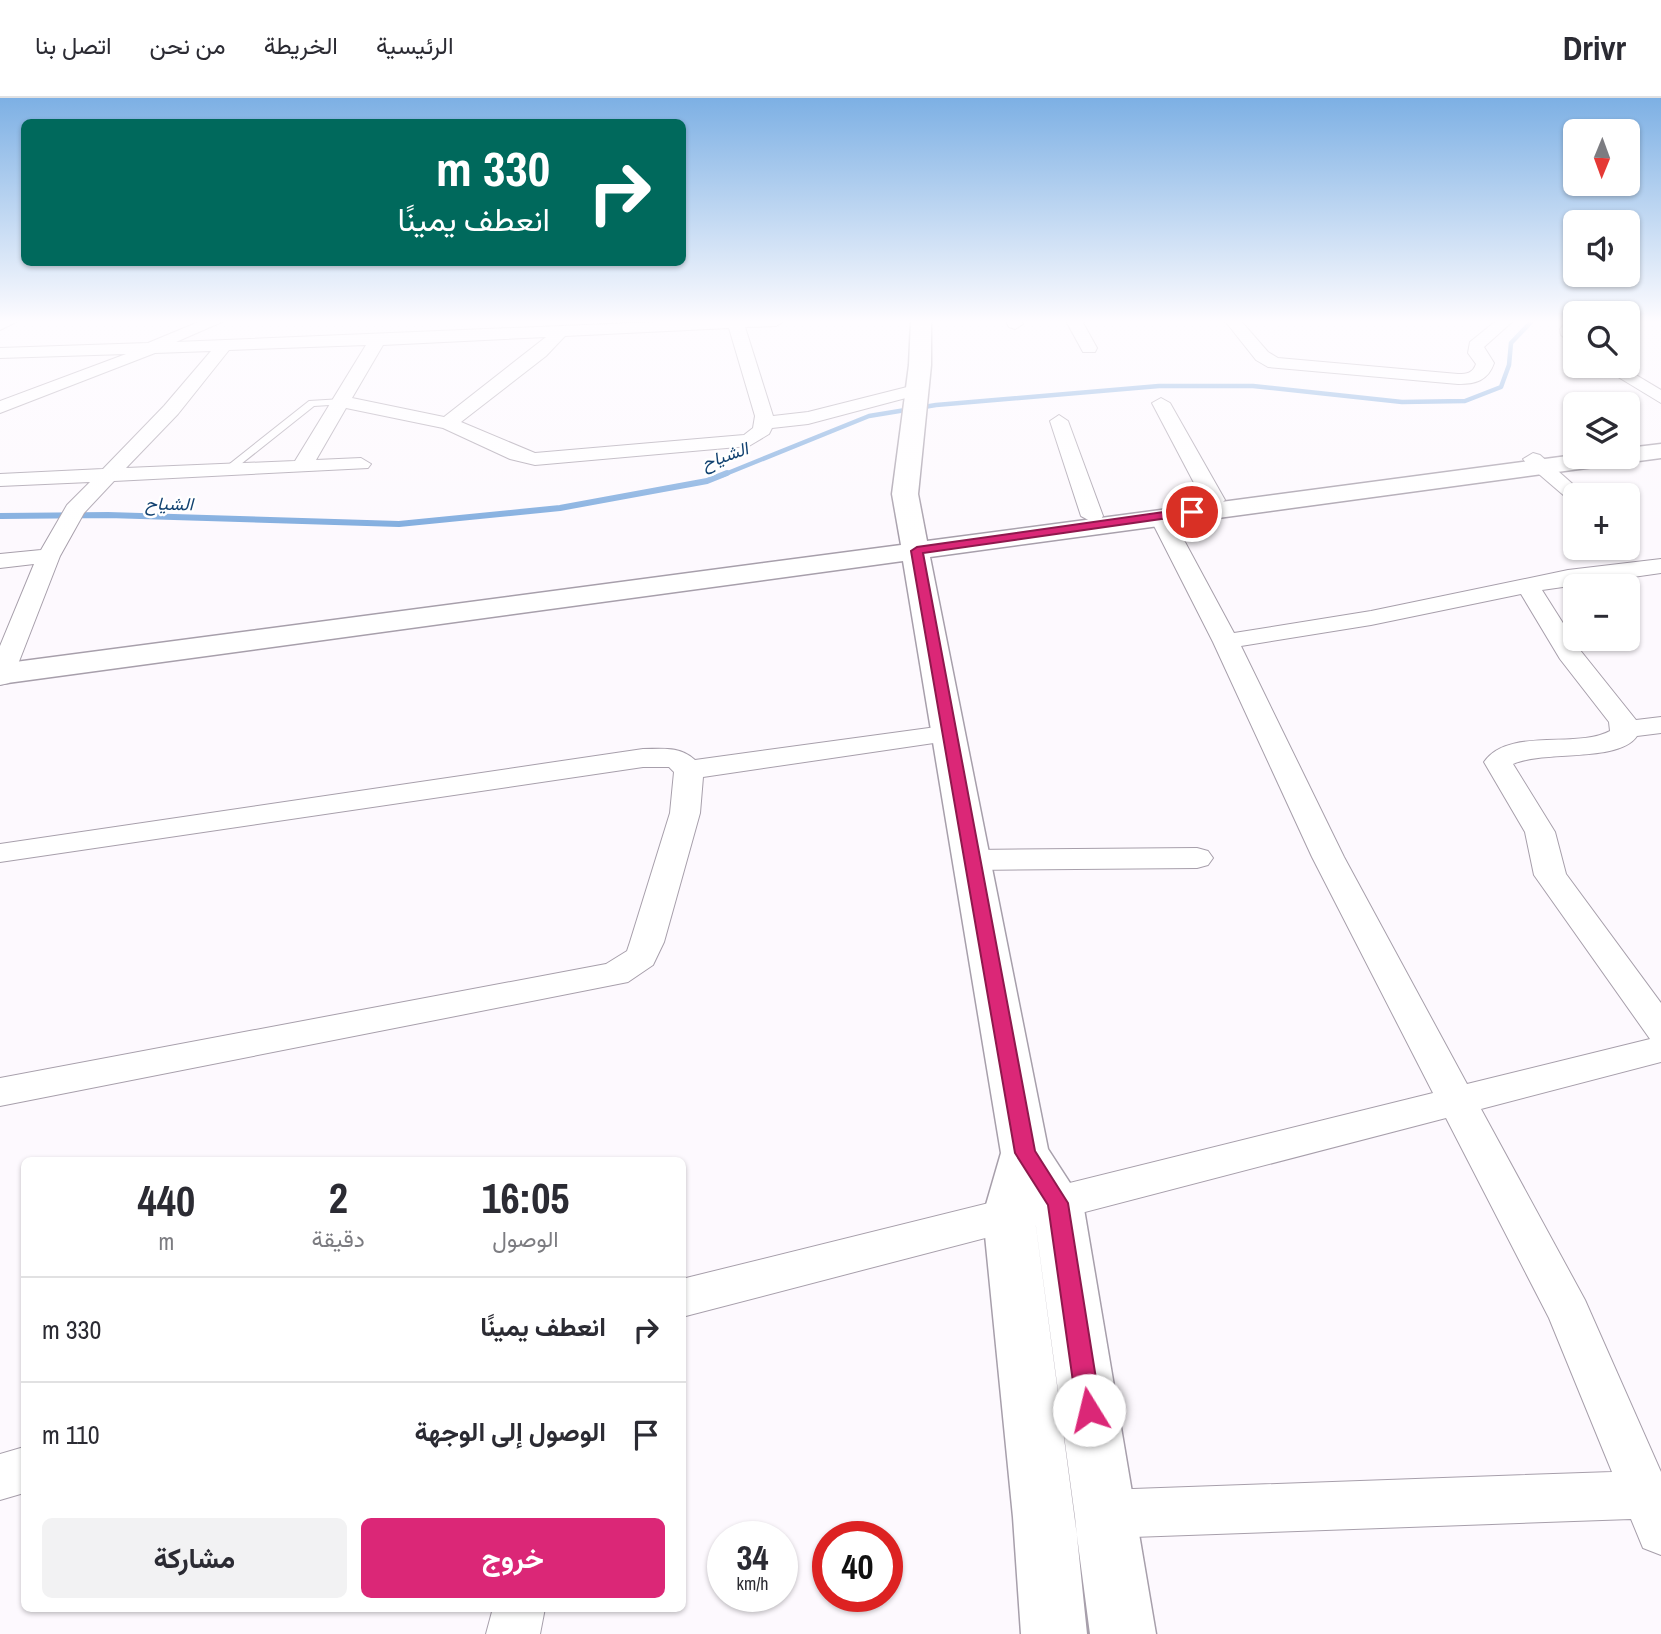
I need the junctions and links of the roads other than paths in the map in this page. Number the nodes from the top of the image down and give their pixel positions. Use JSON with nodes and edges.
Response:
{"nodes":[{"id":1,"x":37,"y":393,"type":"edge"},
{"id":2,"x":183,"y":393,"type":"edge"},
{"id":3,"x":347,"y":393,"type":"edge"},
{"id":4,"x":487,"y":393,"type":"edge"},
{"id":5,"x":758,"y":393,"type":"edge"},
{"id":6,"x":916,"y":393,"type":"edge"},
{"id":7,"x":342,"y":402,"type":"junction"},
{"id":8,"x":914,"y":403,"type":"junction"},
{"id":9,"x":1161,"y":403,"type":"dead end"},
{"id":10,"x":0,"y":407,"type":"edge"},
{"id":11,"x":1059,"y":421,"type":"dead end"},
{"id":12,"x":448,"y":423,"type":"junction"},
{"id":13,"x":763,"y":424,"type":"junction"},
{"id":14,"x":1661,"y":442,"type":"edge"},
{"id":15,"x":1640,"y":445,"type":"edge"},
{"id":16,"x":1661,"y":451,"type":"edge"},
{"id":17,"x":1640,"y":454,"type":"edge"},
{"id":18,"x":1563,"y":456,"type":"edge"},
{"id":19,"x":1563,"y":460,"type":"edge"},
{"id":20,"x":1538,"y":462,"type":"junction"},
{"id":21,"x":361,"y":464,"type":"dead end"},
{"id":22,"x":302,"y":466,"type":"junction"},
{"id":23,"x":227,"y":470,"type":"junction"},
{"id":24,"x":112,"y":474,"type":"junction"},
{"id":25,"x":0,"y":480,"type":"edge"},
{"id":26,"x":1563,"y":484,"type":"edge"},
{"id":27,"x":1214,"y":500,"type":"junction"},
{"id":28,"x":1091,"y":516,"type":"junction"},
{"id":29,"x":1160,"y":516,"type":"junction"},
{"id":30,"x":915,"y":545,"type":"junction"},
{"id":31,"x":49,"y":556,"type":"junction"},
{"id":32,"x":0,"y":561,"type":"edge"},
{"id":33,"x":1653,"y":564,"type":"edge"},
{"id":34,"x":1527,"y":585,"type":"junction"},
{"id":35,"x":1226,"y":642,"type":"junction"},
{"id":36,"x":1,"y":671,"type":"edge"},
{"id":37,"x":1661,"y":725,"type":"edge"},
{"id":38,"x":1626,"y":729,"type":"junction"},
{"id":39,"x":951,"y":733,"type":"junction"},
{"id":40,"x":689,"y":770,"type":"junction"},
{"id":41,"x":0,"y":853,"type":"edge"},
{"id":42,"x":1197,"y":858,"type":"dead end"},
{"id":43,"x":972,"y":860,"type":"junction"},
{"id":44,"x":1661,"y":1029,"type":"edge"},
{"id":45,"x":1661,"y":1049,"type":"edge"},
{"id":46,"x":0,"y":1092,"type":"edge"},
{"id":47,"x":1458,"y":1099,"type":"junction"},
{"id":48,"x":1033,"y":1209,"type":"junction"},
{"id":49,"x":686,"y":1297,"type":"edge"},
{"id":50,"x":21,"y":1471,"type":"edge"},
{"id":51,"x":0,"y":1477,"type":"edge"},
{"id":52,"x":1654,"y":1512,"type":"edge"},
{"id":53,"x":1105,"y":1514,"type":"junction"},
{"id":54,"x":518,"y":1612,"type":"edge"},
{"id":55,"x":513,"y":1634,"type":"edge"},
{"id":56,"x":1054,"y":1634,"type":"edge"},
{"id":57,"x":1123,"y":1634,"type":"edge"}],
"edges":[{"from":1,"to":10,"type":"street"},
{"from":2,"to":24,"type":"street"},
{"from":3,"to":7,"type":"street"},
{"from":4,"to":12,"type":"street"},
{"from":5,"to":13,"type":"street"},
{"from":6,"to":8,"type":"main road"},
{"from":7,"to":12,"type":"street"},
{"from":7,"to":22,"type":"street"},
{"from":7,"to":23,"type":"lane"},
{"from":8,"to":13,"type":"street"},
{"from":8,"to":30,"type":"main road"},
{"from":9,"to":27,"type":"street"},
{"from":11,"to":28,"type":"street"},
{"from":12,"to":13,"type":"street"},
{"from":14,"to":15,"type":"main road"},
{"from":16,"to":17,"type":"main road"},
{"from":18,"to":20,"type":"main road"},
{"from":19,"to":20,"type":"main road"},
{"from":20,"to":26,"type":"street"},
{"from":20,"to":27,"type":"main road"},
{"from":20,"to":29,"type":"main road"},
{"from":21,"to":22,"type":"street"},
{"from":22,"to":23,"type":"street"},
{"from":23,"to":24,"type":"street"},
{"from":24,"to":25,"type":"street"},
{"from":24,"to":31,"type":"street"},
{"from":27,"to":28,"type":"main road"},
{"from":28,"to":30,"type":"main road"},
{"from":29,"to":30,"type":"main road"},
{"from":29,"to":35,"type":"street"},
{"from":30,"to":36,"type":"main road"},
{"from":30,"to":39,"type":"main road"},
{"from":31,"to":32,"type":"street"},
{"from":31,"to":36,"type":"street"},
{"from":33,"to":34,"type":"street"},
{"from":34,"to":35,"type":"street"},
{"from":34,"to":38,"type":"street"},
{"from":35,"to":47,"type":"street"},
{"from":37,"to":38,"type":"street"},
{"from":38,"to":44,"type":"street"},
{"from":39,"to":40,"type":"street"},
{"from":39,"to":43,"type":"main road"},
{"from":40,"to":41,"type":"street"},
{"from":40,"to":46,"type":"street"},
{"from":42,"to":43,"type":"street"},
{"from":43,"to":48,"type":"main road"},
{"from":45,"to":47,"type":"street"},
{"from":47,"to":48,"type":"street"},
{"from":47,"to":52,"type":"street"},
{"from":48,"to":49,"type":"street"},
{"from":48,"to":53,"type":"main road"},
{"from":48,"to":56,"type":"main road"},
{"from":50,"to":51,"type":"street"},
{"from":52,"to":53,"type":"street"},
{"from":53,"to":57,"type":"main road"},
{"from":54,"to":55,"type":"street"}]}
